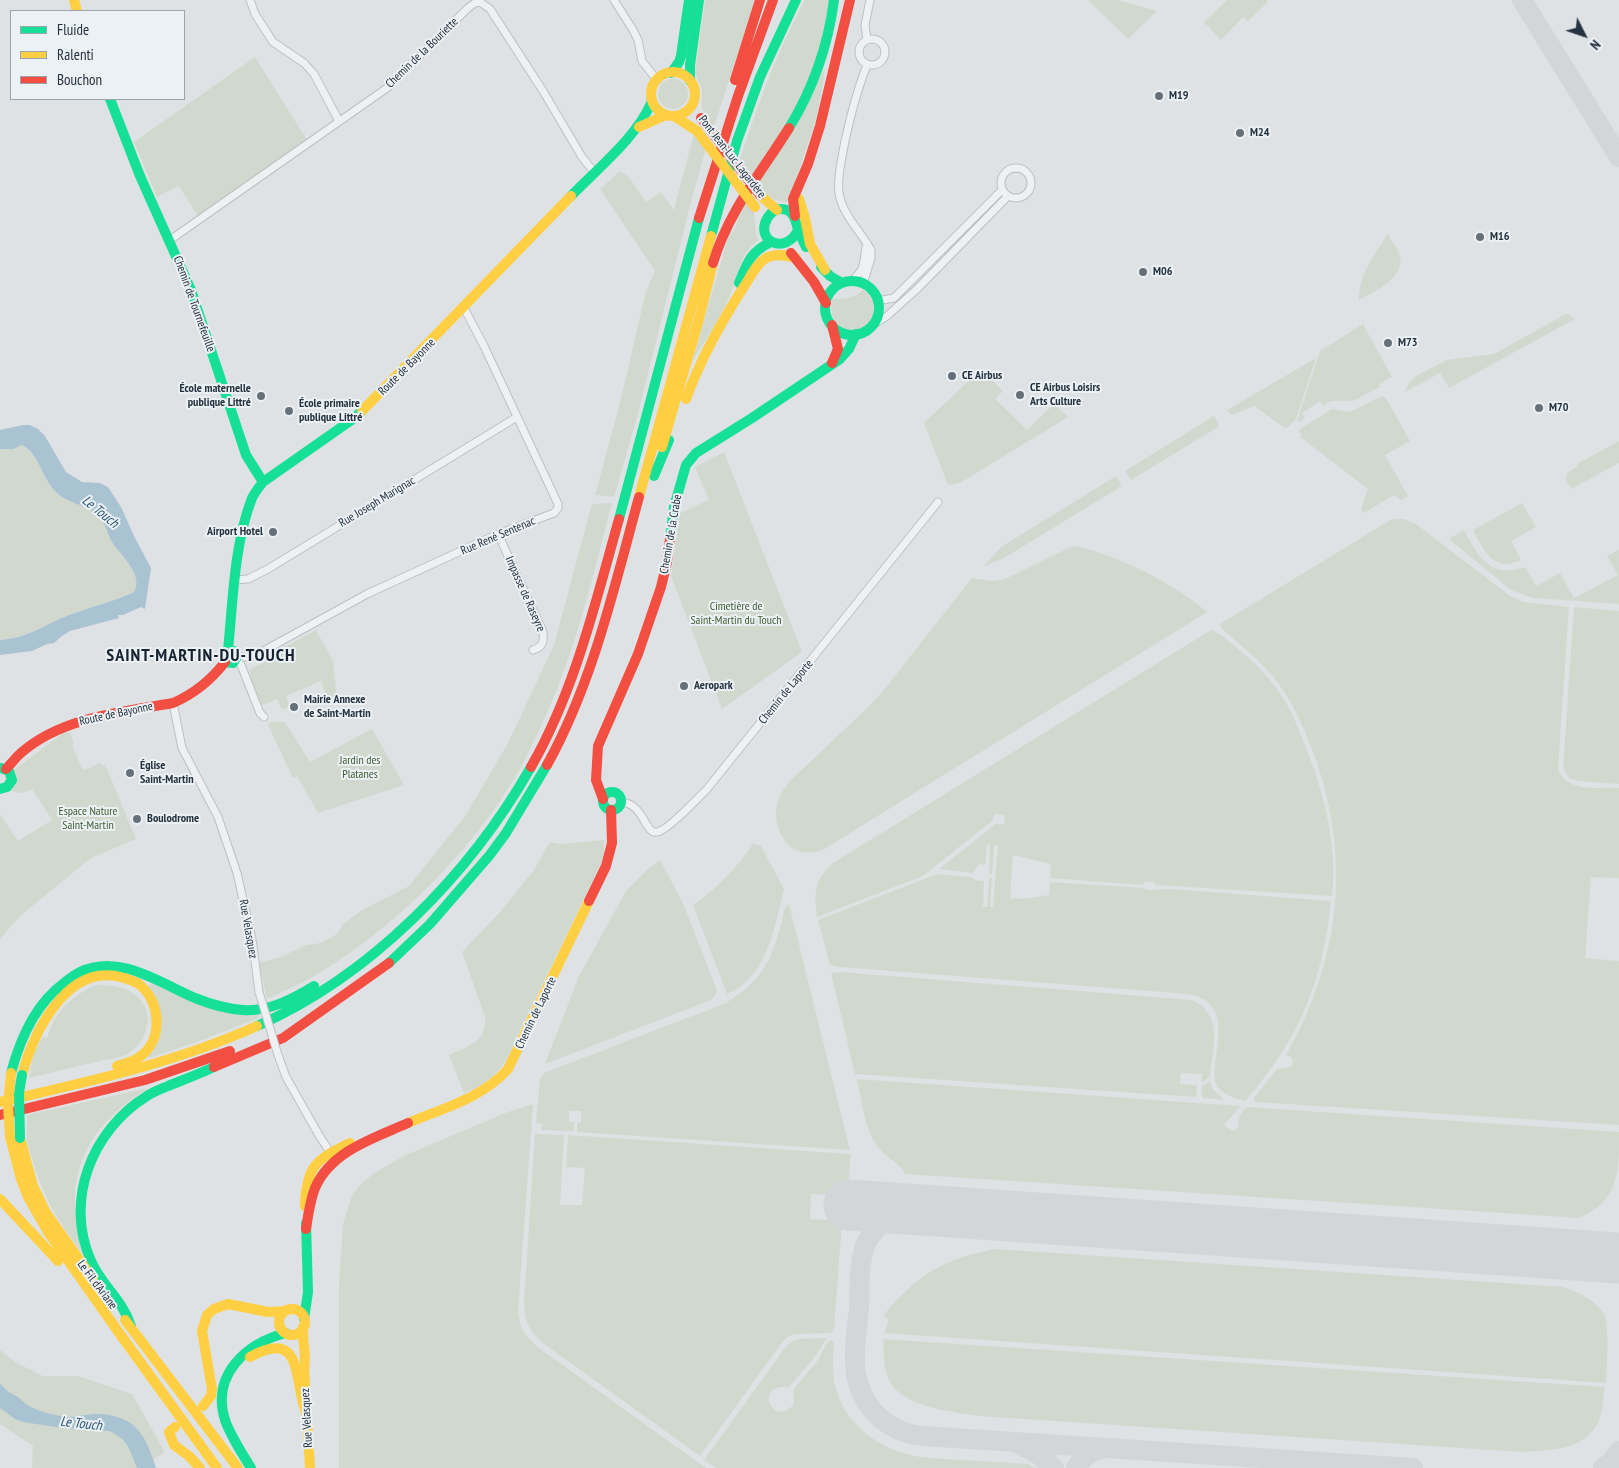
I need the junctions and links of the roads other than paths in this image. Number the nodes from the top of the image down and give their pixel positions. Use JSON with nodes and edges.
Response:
{"nodes":[{"id":1,"x":250,"y":0,"type":"edge"},
{"id":2,"x":614,"y":0,"type":"edge"},
{"id":3,"x":689,"y":0,"type":"edge"},
{"id":4,"x":699,"y":0,"type":"edge"},
{"id":5,"x":760,"y":0,"type":"edge"},
{"id":6,"x":773,"y":0,"type":"edge"},
{"id":7,"x":782,"y":0,"type":"edge"},
{"id":8,"x":796,"y":0,"type":"edge"},
{"id":9,"x":835,"y":0,"type":"edge"},
{"id":10,"x":850,"y":0,"type":"edge"},
{"id":11,"x":870,"y":0,"type":"edge"},
{"id":12,"x":867,"y":40,"type":"junction"},
{"id":13,"x":867,"y":65,"type":"junction"},
{"id":14,"x":671,"y":73,"type":"junction"},
{"id":15,"x":745,"y":76,"type":"junction"},
{"id":16,"x":657,"y":80,"type":"junction"},
{"id":17,"x":690,"y":81,"type":"junction"},
{"id":18,"x":829,"y":89,"type":"junction"},
{"id":19,"x":110,"y":100,"type":"edge"},
{"id":20,"x":652,"y":100,"type":"junction"},
{"id":21,"x":694,"y":101,"type":"junction"},
{"id":22,"x":670,"y":115,"type":"junction"},
{"id":23,"x":339,"y":121,"type":"junction"},
{"id":24,"x":634,"y":130,"type":"junction"},
{"id":25,"x":594,"y":172,"type":"junction"},
{"id":26,"x":800,"y":185,"type":"junction"},
{"id":27,"x":1002,"y":190,"type":"junction"},
{"id":28,"x":708,"y":191,"type":"junction"},
{"id":29,"x":1008,"y":196,"type":"junction"},
{"id":30,"x":777,"y":210,"type":"junction"},
{"id":31,"x":795,"y":216,"type":"junction"},
{"id":32,"x":764,"y":220,"type":"junction"},
{"id":33,"x":798,"y":230,"type":"junction"},
{"id":34,"x":170,"y":240,"type":"junction"},
{"id":35,"x":776,"y":243,"type":"junction"},
{"id":36,"x":867,"y":243,"type":"junction"},
{"id":37,"x":796,"y":258,"type":"junction"},
{"id":38,"x":825,"y":270,"type":"junction"},
{"id":39,"x":847,"y":282,"type":"junction"},
{"id":40,"x":863,"y":284,"type":"junction"},
{"id":41,"x":878,"y":301,"type":"junction"},
{"id":42,"x":826,"y":303,"type":"junction"},
{"id":43,"x":464,"y":308,"type":"junction"},
{"id":44,"x":726,"y":311,"type":"junction"},
{"id":45,"x":832,"y":325,"type":"junction"},
{"id":46,"x":871,"y":326,"type":"junction"},
{"id":47,"x":856,"y":334,"type":"junction"},
{"id":48,"x":832,"y":364,"type":"junction"},
{"id":49,"x":517,"y":417,"type":"junction"},
{"id":50,"x":654,"y":476,"type":"junction"},
{"id":51,"x":263,"y":482,"type":"junction"},
{"id":52,"x":938,"y":502,"type":"dead end"},
{"id":53,"x":498,"y":534,"type":"junction"},
{"id":54,"x":619,"y":570,"type":"junction"},
{"id":55,"x":235,"y":580,"type":"junction"},
{"id":56,"x":533,"y":650,"type":"dead end"},
{"id":57,"x":233,"y":660,"type":"junction"},
{"id":58,"x":172,"y":703,"type":"junction"},
{"id":59,"x":264,"y":717,"type":"dead end"},
{"id":60,"x":3,"y":769,"type":"edge"},
{"id":61,"x":0,"y":789,"type":"edge"},
{"id":62,"x":607,"y":795,"type":"junction"},
{"id":63,"x":621,"y":802,"type":"junction"},
{"id":64,"x":611,"y":810,"type":"junction"},
{"id":65,"x":369,"y":955,"type":"junction"},
{"id":66,"x":340,"y":998,"type":"junction"},
{"id":67,"x":16,"y":1074,"type":"junction"},
{"id":68,"x":34,"y":1094,"type":"junction"},
{"id":69,"x":0,"y":1102,"type":"edge"},
{"id":70,"x":0,"y":1115,"type":"edge"},
{"id":71,"x":15,"y":1138,"type":"junction"},
{"id":72,"x":333,"y":1156,"type":"junction"},
{"id":73,"x":0,"y":1199,"type":"edge"},
{"id":74,"x":308,"y":1272,"type":"junction"},
{"id":75,"x":98,"y":1306,"type":"junction"},
{"id":76,"x":256,"y":1310,"type":"junction"},
{"id":77,"x":288,"y":1310,"type":"junction"},
{"id":78,"x":304,"y":1323,"type":"junction"},
{"id":79,"x":131,"y":1326,"type":"junction"},
{"id":80,"x":285,"y":1332,"type":"junction"},
{"id":81,"x":304,"y":1370,"type":"junction"},
{"id":82,"x":203,"y":1406,"type":"dead end"},
{"id":83,"x":223,"y":1412,"type":"junction"},
{"id":84,"x":306,"y":1412,"type":"junction"},
{"id":85,"x":175,"y":1427,"type":"dead end"},
{"id":86,"x":250,"y":1467,"type":"edge"},
{"id":87,"x":310,"y":1467,"type":"edge"},
{"id":88,"x":200,"y":1468,"type":"edge"},
{"id":89,"x":217,"y":1468,"type":"edge"},
{"id":90,"x":238,"y":1468,"type":"edge"}],
"edges":[{"from":1,"to":23,"type":"street"},
{"from":2,"to":16,"type":"street"},
{"from":3,"to":14,"type":"main road"},
{"from":4,"to":17,"type":"main road"},
{"from":5,"to":28,"type":"main road"},
{"from":6,"to":15,"type":"main road"},
{"from":7,"to":15,"type":"main road"},
{"from":8,"to":54,"type":"main road"},
{"from":9,"to":18,"type":"main road"},
{"from":9,"to":50,"type":"main road"},
{"from":10,"to":18,"type":"main road"},
{"from":11,"to":12,"type":"street"},
{"from":12,"to":13,"type":"street"},
{"from":12,"to":13,"type":"street"},
{"from":13,"to":36,"type":"street"},
{"from":14,"to":16,"type":"main road"},
{"from":14,"to":17,"type":"main road"},
{"from":15,"to":28,"type":"main road"},
{"from":16,"to":20,"type":"main road"},
{"from":17,"to":21,"type":"main road"},
{"from":18,"to":26,"type":"main road"},
{"from":19,"to":34,"type":"main road","name":"Chemin de Tournefeuille"},
{"from":20,"to":22,"type":"main road"},
{"from":20,"to":24,"type":"main road","name":"Route de Bayonne"},
{"from":21,"to":22,"type":"main road"},
{"from":21,"to":30,"type":"main road","name":"Pont Jean-Luc Lagardère","bridge":true},
{"from":22,"to":24,"type":"main road","name":"Route de Bayonne"},
{"from":22,"to":32,"type":"main road","name":"Pont Jean-Luc Lagardère","bridge":true},
{"from":23,"to":25,"type":"street","name":"Chemin de la Bouriette"},
{"from":23,"to":34,"type":"street","name":"Chemin de la Bouriette"},
{"from":24,"to":25,"type":"main road","name":"Route de Bayonne"},
{"from":25,"to":43,"type":"main road","name":"Route de Bayonne"},
{"from":26,"to":31,"type":"main road"},
{"from":26,"to":38,"type":"main road"},
{"from":27,"to":29,"type":"street"},
{"from":27,"to":29,"type":"street"},
{"from":27,"to":41,"type":"street"},
{"from":28,"to":65,"type":"main road"},
{"from":29,"to":46,"type":"street"},
{"from":30,"to":31,"type":"main road"},
{"from":30,"to":32,"type":"main road"},
{"from":31,"to":33,"type":"main road"},
{"from":32,"to":35,"type":"main road"},
{"from":33,"to":35,"type":"main road"},
{"from":33,"to":38,"type":"main road"},
{"from":34,"to":51,"type":"main road","name":"Chemin de Tournefeuille"},
{"from":35,"to":37,"type":"main road"},
{"from":35,"to":44,"type":"main road"},
{"from":36,"to":39,"type":"street"},
{"from":36,"to":40,"type":"street"},
{"from":37,"to":42,"type":"main road"},
{"from":37,"to":44,"type":"main road"},
{"from":38,"to":39,"type":"main road"},
{"from":39,"to":40,"type":"main road"},
{"from":39,"to":42,"type":"main road"},
{"from":40,"to":41,"type":"main road"},
{"from":41,"to":46,"type":"main road"},
{"from":42,"to":45,"type":"main road"},
{"from":43,"to":49,"type":"street","name":"Rue René Sentenac"},
{"from":43,"to":51,"type":"main road","name":"Route de Bayonne"},
{"from":44,"to":50,"type":"main road"},
{"from":45,"to":47,"type":"main road"},
{"from":45,"to":48,"type":"main road"},
{"from":46,"to":47,"type":"main road"},
{"from":47,"to":48,"type":"main road","name":"Chemin de la Crabe"},
{"from":48,"to":62,"type":"main road","name":"Chemin de la Crabe"},
{"from":49,"to":53,"type":"street","name":"Rue René Sentenac"},
{"from":49,"to":55,"type":"street","name":"Rue Joseph Marignac"},
{"from":50,"to":54,"type":"main road"},
{"from":51,"to":55,"type":"main road","name":"Route de Bayonne"},
{"from":52,"to":63,"type":"street","name":"Chemin de Laporte"},
{"from":53,"to":56,"type":"street","name":"Impasse de Raseyre"},
{"from":53,"to":57,"type":"street","name":"Rue René Sentenac"},
{"from":54,"to":66,"type":"main road"},
{"from":55,"to":57,"type":"main road","name":"Route de Bayonne"},
{"from":57,"to":58,"type":"main road","name":"Route de Bayonne"},
{"from":57,"to":59,"type":"street"},
{"from":58,"to":60,"type":"main road","name":"Route de Bayonne"},
{"from":58,"to":72,"type":"street","name":"Rue Velasquez","bridge":true},
{"from":60,"to":61,"type":"main road"},
{"from":62,"to":63,"type":"main road","name":"Chemin de Laporte"},
{"from":62,"to":64,"type":"main road"},
{"from":63,"to":64,"type":"main road"},
{"from":64,"to":72,"type":"main road","name":"Chemin de Laporte"},
{"from":65,"to":67,"type":"main road"},
{"from":65,"to":68,"type":"main road"},
{"from":66,"to":70,"type":"main road"},
{"from":66,"to":79,"type":"main road"},
{"from":67,"to":68,"type":"main road"},
{"from":67,"to":71,"type":"main road","name":"Le Fil d'Ariane","bridge":true},
{"from":68,"to":69,"type":"main road"},
{"from":71,"to":75,"type":"main road","name":"Le Fil d'Ariane"},
{"from":71,"to":79,"type":"main road","name":"Le Fil d'Ariane"},
{"from":72,"to":74,"type":"main road","name":"Rue Velasquez"},
{"from":73,"to":75,"type":"main road"},
{"from":74,"to":77,"type":"main road","name":"Rue Velasquez"},
{"from":74,"to":78,"type":"main road","name":"Rue Velasquez"},
{"from":75,"to":89,"type":"main road","name":"Le Fil d'Ariane"},
{"from":76,"to":77,"type":"main road"},
{"from":76,"to":80,"type":"main road"},
{"from":76,"to":82,"type":"main road"},
{"from":77,"to":78,"type":"main road"},
{"from":77,"to":80,"type":"main road","name":"Rue Velasquez"},
{"from":78,"to":80,"type":"main road"},
{"from":78,"to":81,"type":"main road","name":"Rue Velasquez"},
{"from":79,"to":90,"type":"main road","name":"Le Fil d'Ariane"},
{"from":80,"to":81,"type":"main road","name":"Rue Velasquez"},
{"from":80,"to":83,"type":"main road"},
{"from":81,"to":84,"type":"main road","name":"Rue Velasquez"},
{"from":83,"to":84,"type":"main road"},
{"from":83,"to":86,"type":"main road"},
{"from":84,"to":87,"type":"main road","name":"Rue Velasquez"},
{"from":85,"to":88,"type":"main road"}]}
